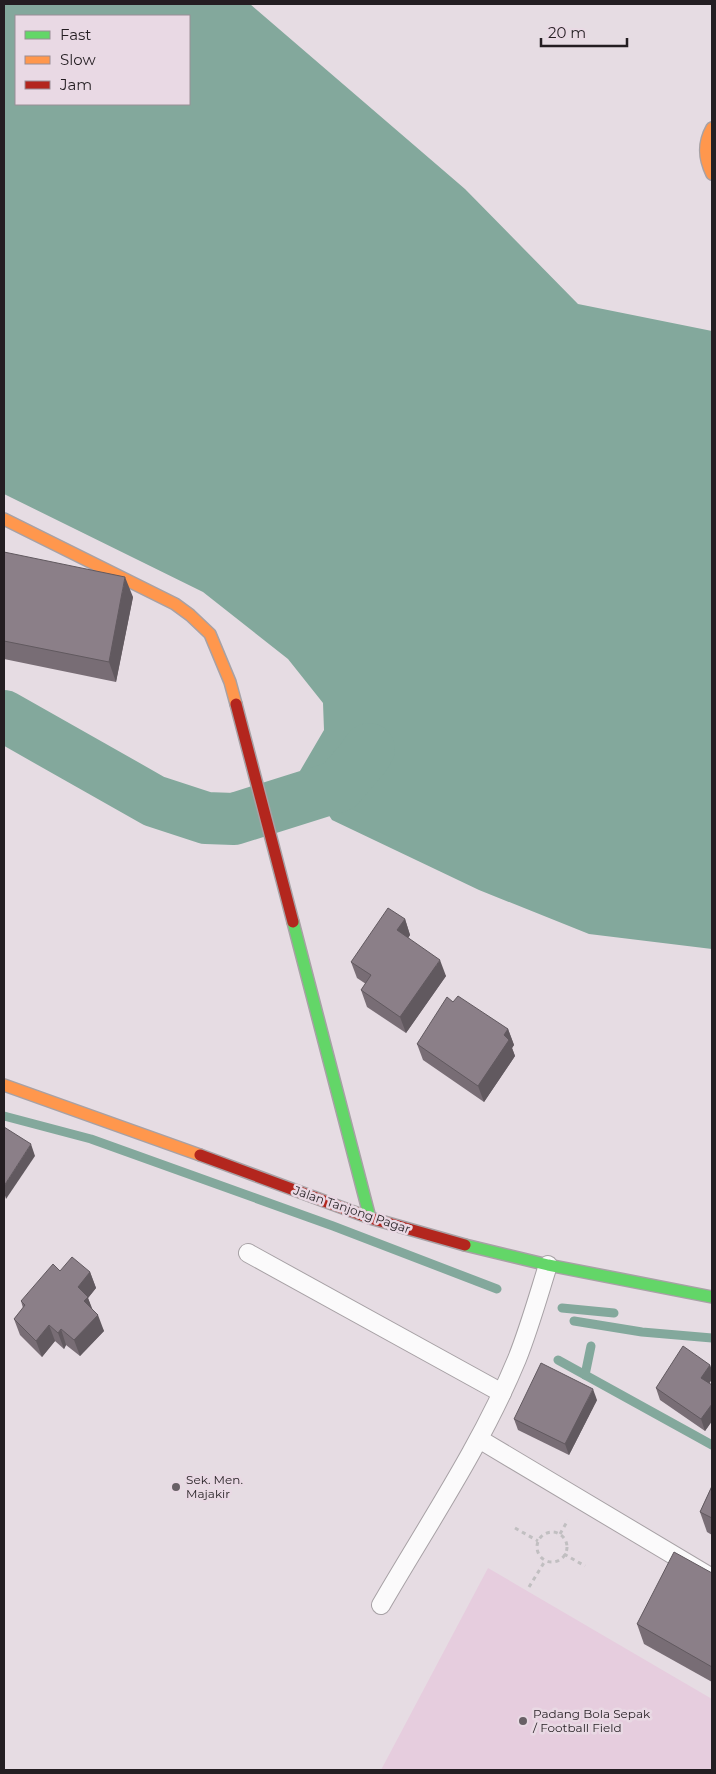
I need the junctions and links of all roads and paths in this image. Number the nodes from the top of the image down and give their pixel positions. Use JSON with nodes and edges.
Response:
{"nodes":[{"id":1,"x":712,"y":128,"type":"edge"},
{"id":2,"x":712,"y":174,"type":"edge"},
{"id":3,"x":4,"y":519,"type":"edge"},
{"id":4,"x":4,"y":1085,"type":"edge"},
{"id":5,"x":370,"y":1218,"type":"junction"},
{"id":6,"x":248,"y":1253,"type":"dead end"},
{"id":7,"x":548,"y":1265,"type":"junction"},
{"id":8,"x":712,"y":1297,"type":"edge"},
{"id":9,"x":502,"y":1393,"type":"junction"},
{"id":10,"x":479,"y":1439,"type":"junction"},
{"id":11,"x":569,"y":1519,"type":"dead end"},
{"id":12,"x":515,"y":1528,"type":"dead end"},
{"id":13,"x":560,"y":1534,"type":"junction"},
{"id":14,"x":538,"y":1540,"type":"junction"},
{"id":15,"x":564,"y":1554,"type":"junction"},
{"id":16,"x":545,"y":1560,"type":"junction"},
{"id":17,"x":585,"y":1566,"type":"dead end"},
{"id":18,"x":712,"y":1578,"type":"edge"},
{"id":19,"x":529,"y":1587,"type":"dead end"},
{"id":20,"x":381,"y":1605,"type":"dead end"}],
"edges":[{"from":1,"to":2,"type":"street"},
{"from":3,"to":5,"type":"street"},
{"from":4,"to":5,"type":"street","name":"Jalan Tanjong Pagar"},
{"from":5,"to":7,"type":"street","name":"Jalan Tanjong Pagar"},
{"from":6,"to":9,"type":"lane"},
{"from":7,"to":8,"type":"street","name":"Jalan Tanjong Pagar"},
{"from":7,"to":9,"type":"lane"},
{"from":9,"to":10,"type":"lane"},
{"from":10,"to":18,"type":"lane"},
{"from":10,"to":20,"type":"lane"},
{"from":11,"to":13,"type":"path"},
{"from":12,"to":14,"type":"path"},
{"from":13,"to":14,"type":"path"},
{"from":13,"to":15,"type":"path"},
{"from":14,"to":16,"type":"path"},
{"from":15,"to":16,"type":"path"},
{"from":15,"to":17,"type":"path"},
{"from":16,"to":19,"type":"path"}]}
